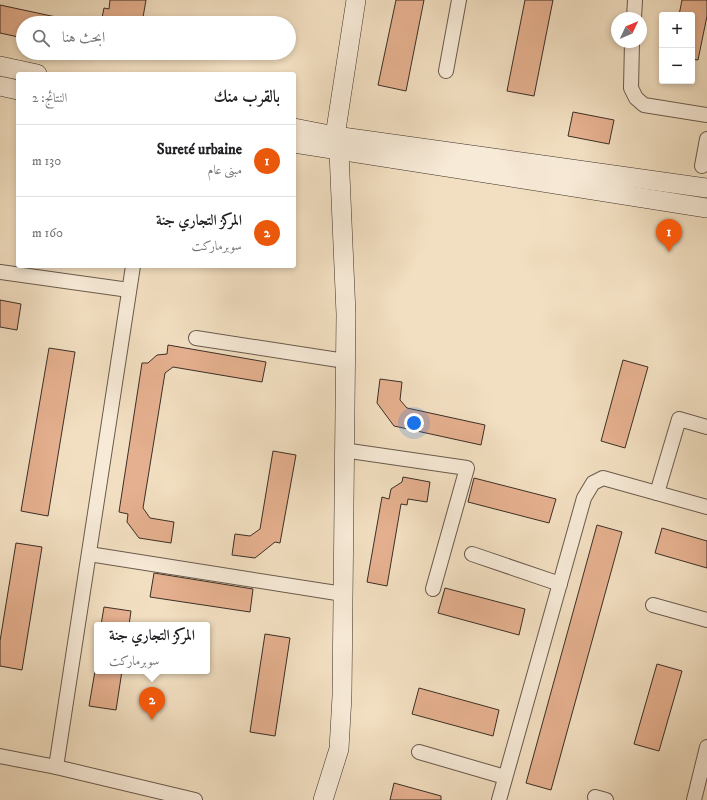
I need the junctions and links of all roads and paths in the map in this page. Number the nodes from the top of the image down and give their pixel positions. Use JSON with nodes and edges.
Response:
{"nodes":[{"id":1,"x":356,"y":0,"type":"edge"},
{"id":2,"x":459,"y":0,"type":"edge"},
{"id":3,"x":635,"y":0,"type":"edge"},
{"id":4,"x":634,"y":12,"type":"edge"},
{"id":5,"x":632,"y":48,"type":"edge"},
{"id":6,"x":0,"y":66,"type":"edge"},
{"id":7,"x":446,"y":71,"type":"dead end"},
{"id":8,"x":28,"y":72,"type":"edge"},
{"id":9,"x":0,"y":86,"type":"edge"},
{"id":10,"x":16,"y":90,"type":"edge"},
{"id":11,"x":707,"y":115,"type":"edge"},
{"id":12,"x":296,"y":129,"type":"edge"},
{"id":13,"x":707,"y":139,"type":"edge"},
{"id":14,"x":296,"y":144,"type":"edge"},
{"id":15,"x":337,"y":144,"type":"junction"},
{"id":16,"x":702,"y":166,"type":"dead end"},
{"id":17,"x":707,"y":188,"type":"edge"},
{"id":18,"x":707,"y":208,"type":"edge"},
{"id":19,"x":133,"y":268,"type":"edge"},
{"id":20,"x":0,"y":272,"type":"edge"},
{"id":21,"x":129,"y":290,"type":"junction"},
{"id":22,"x":196,"y":338,"type":"dead end"},
{"id":23,"x":345,"y":361,"type":"junction"},
{"id":24,"x":707,"y":427,"type":"edge"},
{"id":25,"x":343,"y":450,"type":"junction"},
{"id":26,"x":657,"y":493,"type":"junction"},
{"id":27,"x":707,"y":507,"type":"edge"},
{"id":28,"x":89,"y":554,"type":"junction"},
{"id":29,"x":472,"y":554,"type":"dead end"},
{"id":30,"x":560,"y":584,"type":"junction"},
{"id":31,"x":433,"y":589,"type":"dead end"},
{"id":32,"x":343,"y":594,"type":"junction"},
{"id":33,"x":653,"y":605,"type":"dead end"},
{"id":34,"x":707,"y":620,"type":"edge"},
{"id":35,"x":707,"y":747,"type":"edge"},
{"id":36,"x":419,"y":752,"type":"dead end"},
{"id":37,"x":0,"y":756,"type":"edge"},
{"id":38,"x":56,"y":767,"type":"junction"},
{"id":39,"x":505,"y":777,"type":"junction"},
{"id":40,"x":195,"y":800,"type":"edge"},
{"id":41,"x":323,"y":800,"type":"edge"},
{"id":42,"x":499,"y":800,"type":"edge"},
{"id":43,"x":694,"y":800,"type":"edge"}],
"edges":[{"from":1,"to":15,"type":"main road"},
{"from":2,"to":7,"type":"street"},
{"from":3,"to":4,"type":"street"},
{"from":5,"to":11,"type":"street"},
{"from":6,"to":8,"type":"main road"},
{"from":9,"to":10,"type":"main road"},
{"from":12,"to":15,"type":"main road"},
{"from":13,"to":16,"type":"street"},
{"from":14,"to":15,"type":"main road"},
{"from":15,"to":17,"type":"main road"},
{"from":15,"to":18,"type":"main road"},
{"from":15,"to":23,"type":"main road"},
{"from":19,"to":21,"type":"street"},
{"from":20,"to":21,"type":"street"},
{"from":21,"to":28,"type":"street"},
{"from":22,"to":23,"type":"street"},
{"from":23,"to":25,"type":"main road"},
{"from":24,"to":26,"type":"street"},
{"from":25,"to":31,"type":"street"},
{"from":25,"to":32,"type":"main road"},
{"from":26,"to":27,"type":"street"},
{"from":26,"to":30,"type":"street"},
{"from":28,"to":32,"type":"street"},
{"from":28,"to":38,"type":"street"},
{"from":29,"to":30,"type":"street"},
{"from":30,"to":39,"type":"street"},
{"from":32,"to":41,"type":"main road"},
{"from":33,"to":34,"type":"street"},
{"from":35,"to":43,"type":"street"},
{"from":36,"to":39,"type":"street"},
{"from":37,"to":38,"type":"street"},
{"from":38,"to":40,"type":"street"},
{"from":39,"to":42,"type":"street"}]}
